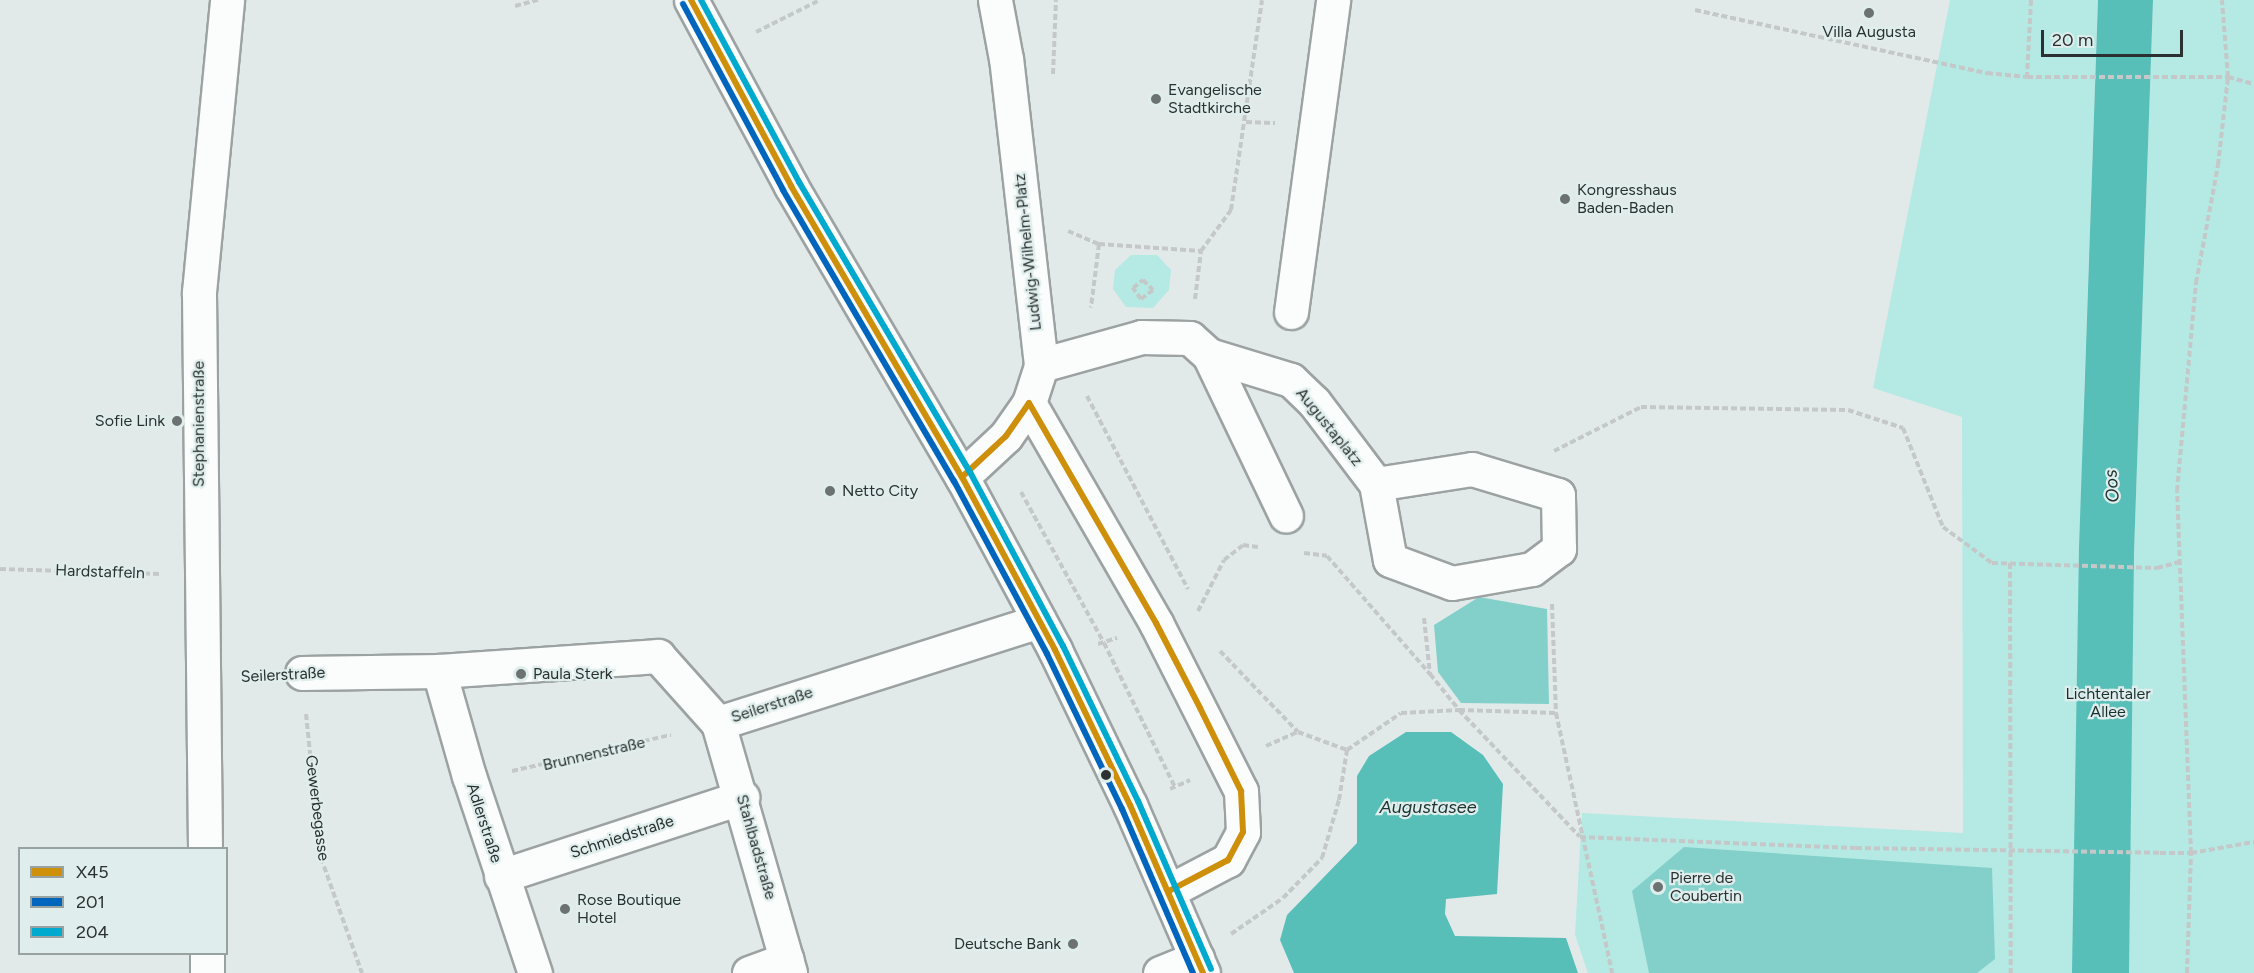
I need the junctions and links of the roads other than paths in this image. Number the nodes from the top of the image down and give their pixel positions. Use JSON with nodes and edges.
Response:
{"nodes":[{"id":1,"x":227,"y":0,"type":"edge"},
{"id":2,"x":691,"y":0,"type":"edge"},
{"id":3,"x":995,"y":0,"type":"edge"},
{"id":4,"x":1333,"y":0,"type":"edge"},
{"id":5,"x":1291,"y":312,"type":"dead end"},
{"id":6,"x":1199,"y":347,"type":"junction"},
{"id":7,"x":1041,"y":365,"type":"junction"},
{"id":8,"x":1029,"y":403,"type":"junction"},
{"id":9,"x":962,"y":477,"type":"junction"},
{"id":10,"x":1376,"y":484,"type":"junction"},
{"id":11,"x":1286,"y":516,"type":"dead end"},
{"id":12,"x":1039,"y":621,"type":"junction"},
{"id":13,"x":439,"y":671,"type":"junction"},
{"id":14,"x":302,"y":673,"type":"road end"},
{"id":15,"x":718,"y":723,"type":"junction"},
{"id":16,"x":742,"y":797,"type":"junction"},
{"id":17,"x":205,"y":847,"type":"edge"},
{"id":18,"x":501,"y":876,"type":"junction"},
{"id":19,"x":1168,"y":891,"type":"junction"},
{"id":20,"x":207,"y":955,"type":"edge"},
{"id":21,"x":789,"y":966,"type":"edge"},
{"id":22,"x":1200,"y":966,"type":"edge"},
{"id":23,"x":207,"y":973,"type":"edge"},
{"id":24,"x":536,"y":973,"type":"edge"},
{"id":25,"x":749,"y":973,"type":"edge"},
{"id":26,"x":1160,"y":973,"type":"edge"}],
"edges":[{"from":1,"to":17,"type":"street","name":"Stephanienstraße"},
{"from":2,"to":9,"type":"street"},
{"from":3,"to":7,"type":"street","name":"Ludwig-Wilhelm-Platz"},
{"from":4,"to":5,"type":"street"},
{"from":6,"to":7,"type":"street","name":"Augustaplatz"},
{"from":6,"to":10,"type":"street","name":"Augustaplatz"},
{"from":6,"to":11,"type":"street"},
{"from":7,"to":8,"type":"street","name":"Ludwig-Wilhelm-Platz"},
{"from":8,"to":9,"type":"street","name":"Ludwig-Wilhelm-Platz"},
{"from":8,"to":19,"type":"street"},
{"from":9,"to":12,"type":"street"},
{"from":10,"to":10,"type":"street","name":"Augustaplatz"},
{"from":12,"to":15,"type":"street","name":"Seilerstraße"},
{"from":12,"to":19,"type":"street"},
{"from":13,"to":14,"type":"street","name":"Seilerstraße"},
{"from":13,"to":15,"type":"street","name":"Seilerstraße"},
{"from":13,"to":18,"type":"street","name":"Adlerstraße"},
{"from":15,"to":16,"type":"street","name":"Stahlbadstraße"},
{"from":16,"to":18,"type":"street","name":"Schmiedstraße"},
{"from":16,"to":21,"type":"street","name":"Stahlbadstraße"},
{"from":18,"to":24,"type":"street","name":"Adlerstraße"},
{"from":19,"to":22,"type":"street"},
{"from":20,"to":23,"type":"street"},
{"from":21,"to":25,"type":"street"},
{"from":22,"to":26,"type":"street"}]}
